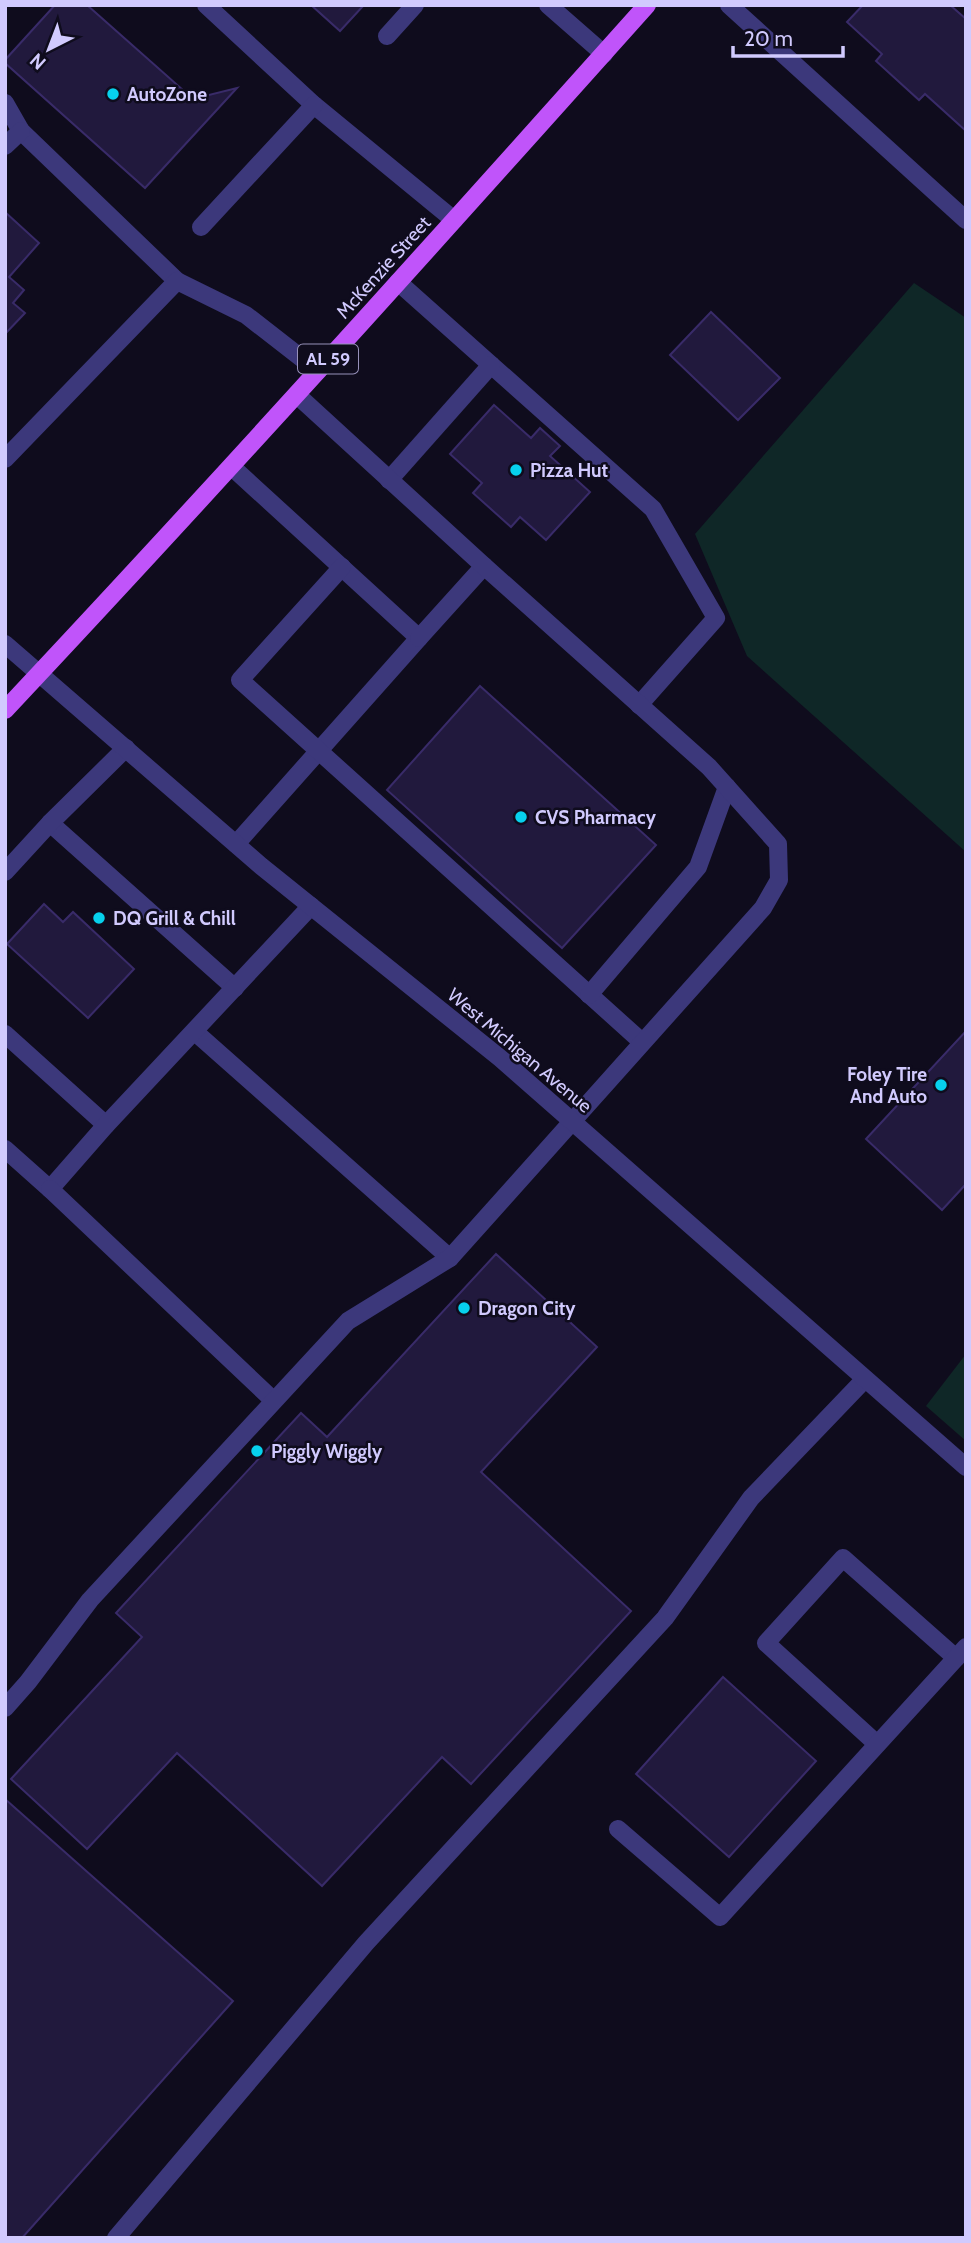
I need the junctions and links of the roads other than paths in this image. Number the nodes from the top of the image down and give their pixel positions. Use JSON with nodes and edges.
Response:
{"nodes":[{"id":1,"x":206,"y":5,"type":"edge"},
{"id":2,"x":415,"y":5,"type":"edge"},
{"id":3,"x":548,"y":5,"type":"edge"},
{"id":4,"x":647,"y":5,"type":"edge"},
{"id":5,"x":729,"y":5,"type":"edge"},
{"id":6,"x":387,"y":36,"type":"dead end"},
{"id":7,"x":604,"y":54,"type":"junction"},
{"id":8,"x":5,"y":103,"type":"edge"},
{"id":9,"x":314,"y":105,"type":"junction"},
{"id":10,"x":21,"y":131,"type":"junction"},
{"id":11,"x":5,"y":146,"type":"edge"},
{"id":12,"x":454,"y":220,"type":"junction"},
{"id":13,"x":966,"y":220,"type":"edge"},
{"id":14,"x":201,"y":226,"type":"dead end"},
{"id":15,"x":177,"y":281,"type":"junction"},
{"id":16,"x":398,"y":282,"type":"junction"},
{"id":17,"x":491,"y":365,"type":"junction"},
{"id":18,"x":318,"y":371,"type":"junction"},
{"id":19,"x":297,"y":395,"type":"junction"},
{"id":20,"x":5,"y":459,"type":"edge"},
{"id":21,"x":232,"y":467,"type":"junction"},
{"id":22,"x":389,"y":480,"type":"junction"},
{"id":23,"x":484,"y":566,"type":"junction"},
{"id":24,"x":342,"y":567,"type":"junction"},
{"id":25,"x":419,"y":638,"type":"junction"},
{"id":26,"x":5,"y":644,"type":"edge"},
{"id":27,"x":39,"y":674,"type":"junction"},
{"id":28,"x":639,"y":705,"type":"junction"},
{"id":29,"x":5,"y":710,"type":"edge"},
{"id":30,"x":126,"y":748,"type":"junction"},
{"id":31,"x":318,"y":750,"type":"junction"},
{"id":32,"x":727,"y":787,"type":"junction"},
{"id":33,"x":50,"y":823,"type":"junction"},
{"id":34,"x":236,"y":844,"type":"junction"},
{"id":35,"x":5,"y":872,"type":"edge"},
{"id":36,"x":311,"y":906,"type":"junction"},
{"id":37,"x":235,"y":988,"type":"junction"},
{"id":38,"x":589,"y":995,"type":"junction"},
{"id":39,"x":195,"y":1032,"type":"junction"},
{"id":40,"x":5,"y":1034,"type":"edge"},
{"id":41,"x":642,"y":1042,"type":"junction"},
{"id":42,"x":572,"y":1120,"type":"junction"},
{"id":43,"x":106,"y":1125,"type":"junction"},
{"id":44,"x":5,"y":1149,"type":"edge"},
{"id":45,"x":50,"y":1189,"type":"junction"},
{"id":46,"x":450,"y":1258,"type":"junction"},
{"id":47,"x":865,"y":1379,"type":"junction"},
{"id":48,"x":273,"y":1400,"type":"junction"},
{"id":49,"x":966,"y":1467,"type":"edge"},
{"id":50,"x":961,"y":1653,"type":"edge"},
{"id":51,"x":5,"y":1708,"type":"edge"},
{"id":52,"x":877,"y":1744,"type":"junction"},
{"id":53,"x":618,"y":1829,"type":"dead end"},
{"id":54,"x":116,"y":2238,"type":"edge"}],
"edges":[{"from":1,"to":9,"type":"street"},
{"from":2,"to":6,"type":"street"},
{"from":3,"to":7,"type":"street"},
{"from":4,"to":7,"type":"main road","name":"McKenzie Street","number":"AL 59"},
{"from":5,"to":13,"type":"street"},
{"from":7,"to":12,"type":"main road","name":"McKenzie Street","number":"AL 59"},
{"from":8,"to":10,"type":"street"},
{"from":9,"to":12,"type":"street"},
{"from":9,"to":14,"type":"street"},
{"from":10,"to":11,"type":"street"},
{"from":10,"to":15,"type":"street"},
{"from":12,"to":16,"type":"main road","name":"McKenzie Street","number":"AL 59"},
{"from":15,"to":18,"type":"street"},
{"from":15,"to":20,"type":"street"},
{"from":16,"to":17,"type":"street"},
{"from":16,"to":18,"type":"main road","name":"McKenzie Street","number":"AL 59"},
{"from":17,"to":22,"type":"street"},
{"from":17,"to":28,"type":"street"},
{"from":18,"to":19,"type":"main road","name":"McKenzie Street","number":"AL 59"},
{"from":19,"to":21,"type":"main road","name":"McKenzie Street","number":"AL 59"},
{"from":19,"to":22,"type":"street"},
{"from":21,"to":24,"type":"street"},
{"from":21,"to":27,"type":"main road","name":"McKenzie Street","number":"AL 59"},
{"from":22,"to":23,"type":"street"},
{"from":23,"to":25,"type":"street"},
{"from":23,"to":28,"type":"street"},
{"from":24,"to":25,"type":"street"},
{"from":24,"to":31,"type":"street"},
{"from":25,"to":31,"type":"street"},
{"from":26,"to":27,"type":"street","name":"West Michigan Avenue"},
{"from":27,"to":29,"type":"main road","name":"McKenzie Street","number":"AL 59"},
{"from":27,"to":30,"type":"street","name":"West Michigan Avenue"},
{"from":28,"to":32,"type":"street"},
{"from":30,"to":33,"type":"street"},
{"from":30,"to":34,"type":"street","name":"West Michigan Avenue"},
{"from":31,"to":34,"type":"street"},
{"from":31,"to":38,"type":"street"},
{"from":32,"to":38,"type":"street"},
{"from":32,"to":41,"type":"street"},
{"from":33,"to":35,"type":"street"},
{"from":33,"to":37,"type":"street"},
{"from":34,"to":36,"type":"street","name":"West Michigan Avenue"},
{"from":36,"to":37,"type":"street"},
{"from":36,"to":42,"type":"street","name":"West Michigan Avenue"},
{"from":37,"to":39,"type":"street"},
{"from":38,"to":41,"type":"street"},
{"from":39,"to":43,"type":"street"},
{"from":39,"to":46,"type":"street"},
{"from":40,"to":43,"type":"street"},
{"from":41,"to":42,"type":"street"},
{"from":42,"to":46,"type":"street"},
{"from":42,"to":47,"type":"street","name":"West Michigan Avenue"},
{"from":43,"to":45,"type":"street"},
{"from":44,"to":45,"type":"street"},
{"from":45,"to":48,"type":"street"},
{"from":46,"to":48,"type":"street"},
{"from":47,"to":49,"type":"street","name":"West Michigan Avenue"},
{"from":47,"to":54,"type":"street"},
{"from":48,"to":51,"type":"street"},
{"from":50,"to":52,"type":"street"},
{"from":50,"to":52,"type":"street"},
{"from":52,"to":53,"type":"street"}]}
